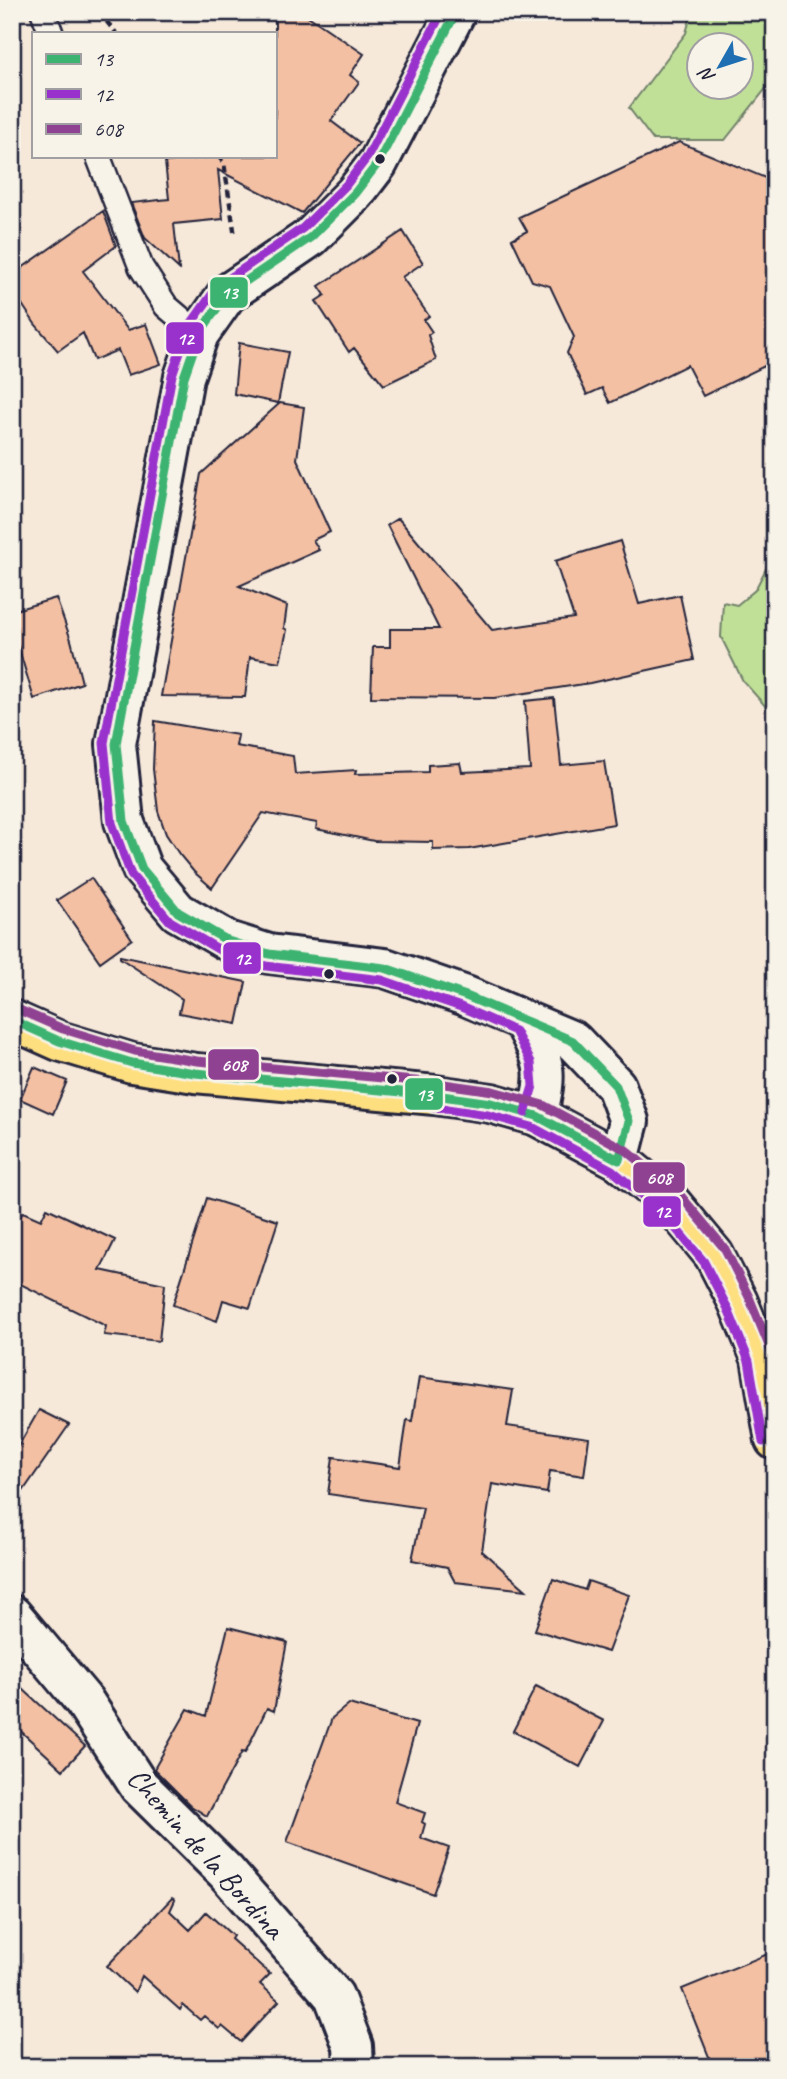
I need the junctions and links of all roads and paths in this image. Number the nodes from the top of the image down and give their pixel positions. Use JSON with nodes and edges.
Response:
{"nodes":[{"id":1,"x":43,"y":12,"type":"edge"},
{"id":2,"x":99,"y":12,"type":"edge"},
{"id":3,"x":446,"y":16,"type":"edge"},
{"id":4,"x":51,"y":32,"type":"edge"},
{"id":5,"x":115,"y":32,"type":"edge"},
{"id":6,"x":99,"y":158,"type":"edge"},
{"id":7,"x":220,"y":158,"type":"edge"},
{"id":8,"x":243,"y":283,"type":"junction"},
{"id":9,"x":199,"y":334,"type":"junction"},
{"id":10,"x":12,"y":1020,"type":"edge"},
{"id":11,"x":524,"y":1022,"type":"junction"},
{"id":12,"x":537,"y":1116,"type":"junction"},
{"id":13,"x":619,"y":1160,"type":"junction"},
{"id":14,"x":775,"y":1440,"type":"edge"},
{"id":15,"x":12,"y":1615,"type":"edge"},
{"id":16,"x":354,"y":2067,"type":"edge"}],
"edges":[{"from":1,"to":4,"type":"lane"},
{"from":2,"to":5,"type":"path"},
{"from":3,"to":8,"type":"street"},
{"from":6,"to":9,"type":"lane"},
{"from":7,"to":8,"type":"path"},
{"from":8,"to":9,"type":"street"},
{"from":9,"to":11,"type":"street"},
{"from":10,"to":12,"type":"main road"},
{"from":11,"to":12,"type":"street"},
{"from":11,"to":13,"type":"street"},
{"from":12,"to":13,"type":"main road"},
{"from":13,"to":14,"type":"main road"},
{"from":15,"to":16,"type":"street","name":"Chemin de la Bordina"}]}
